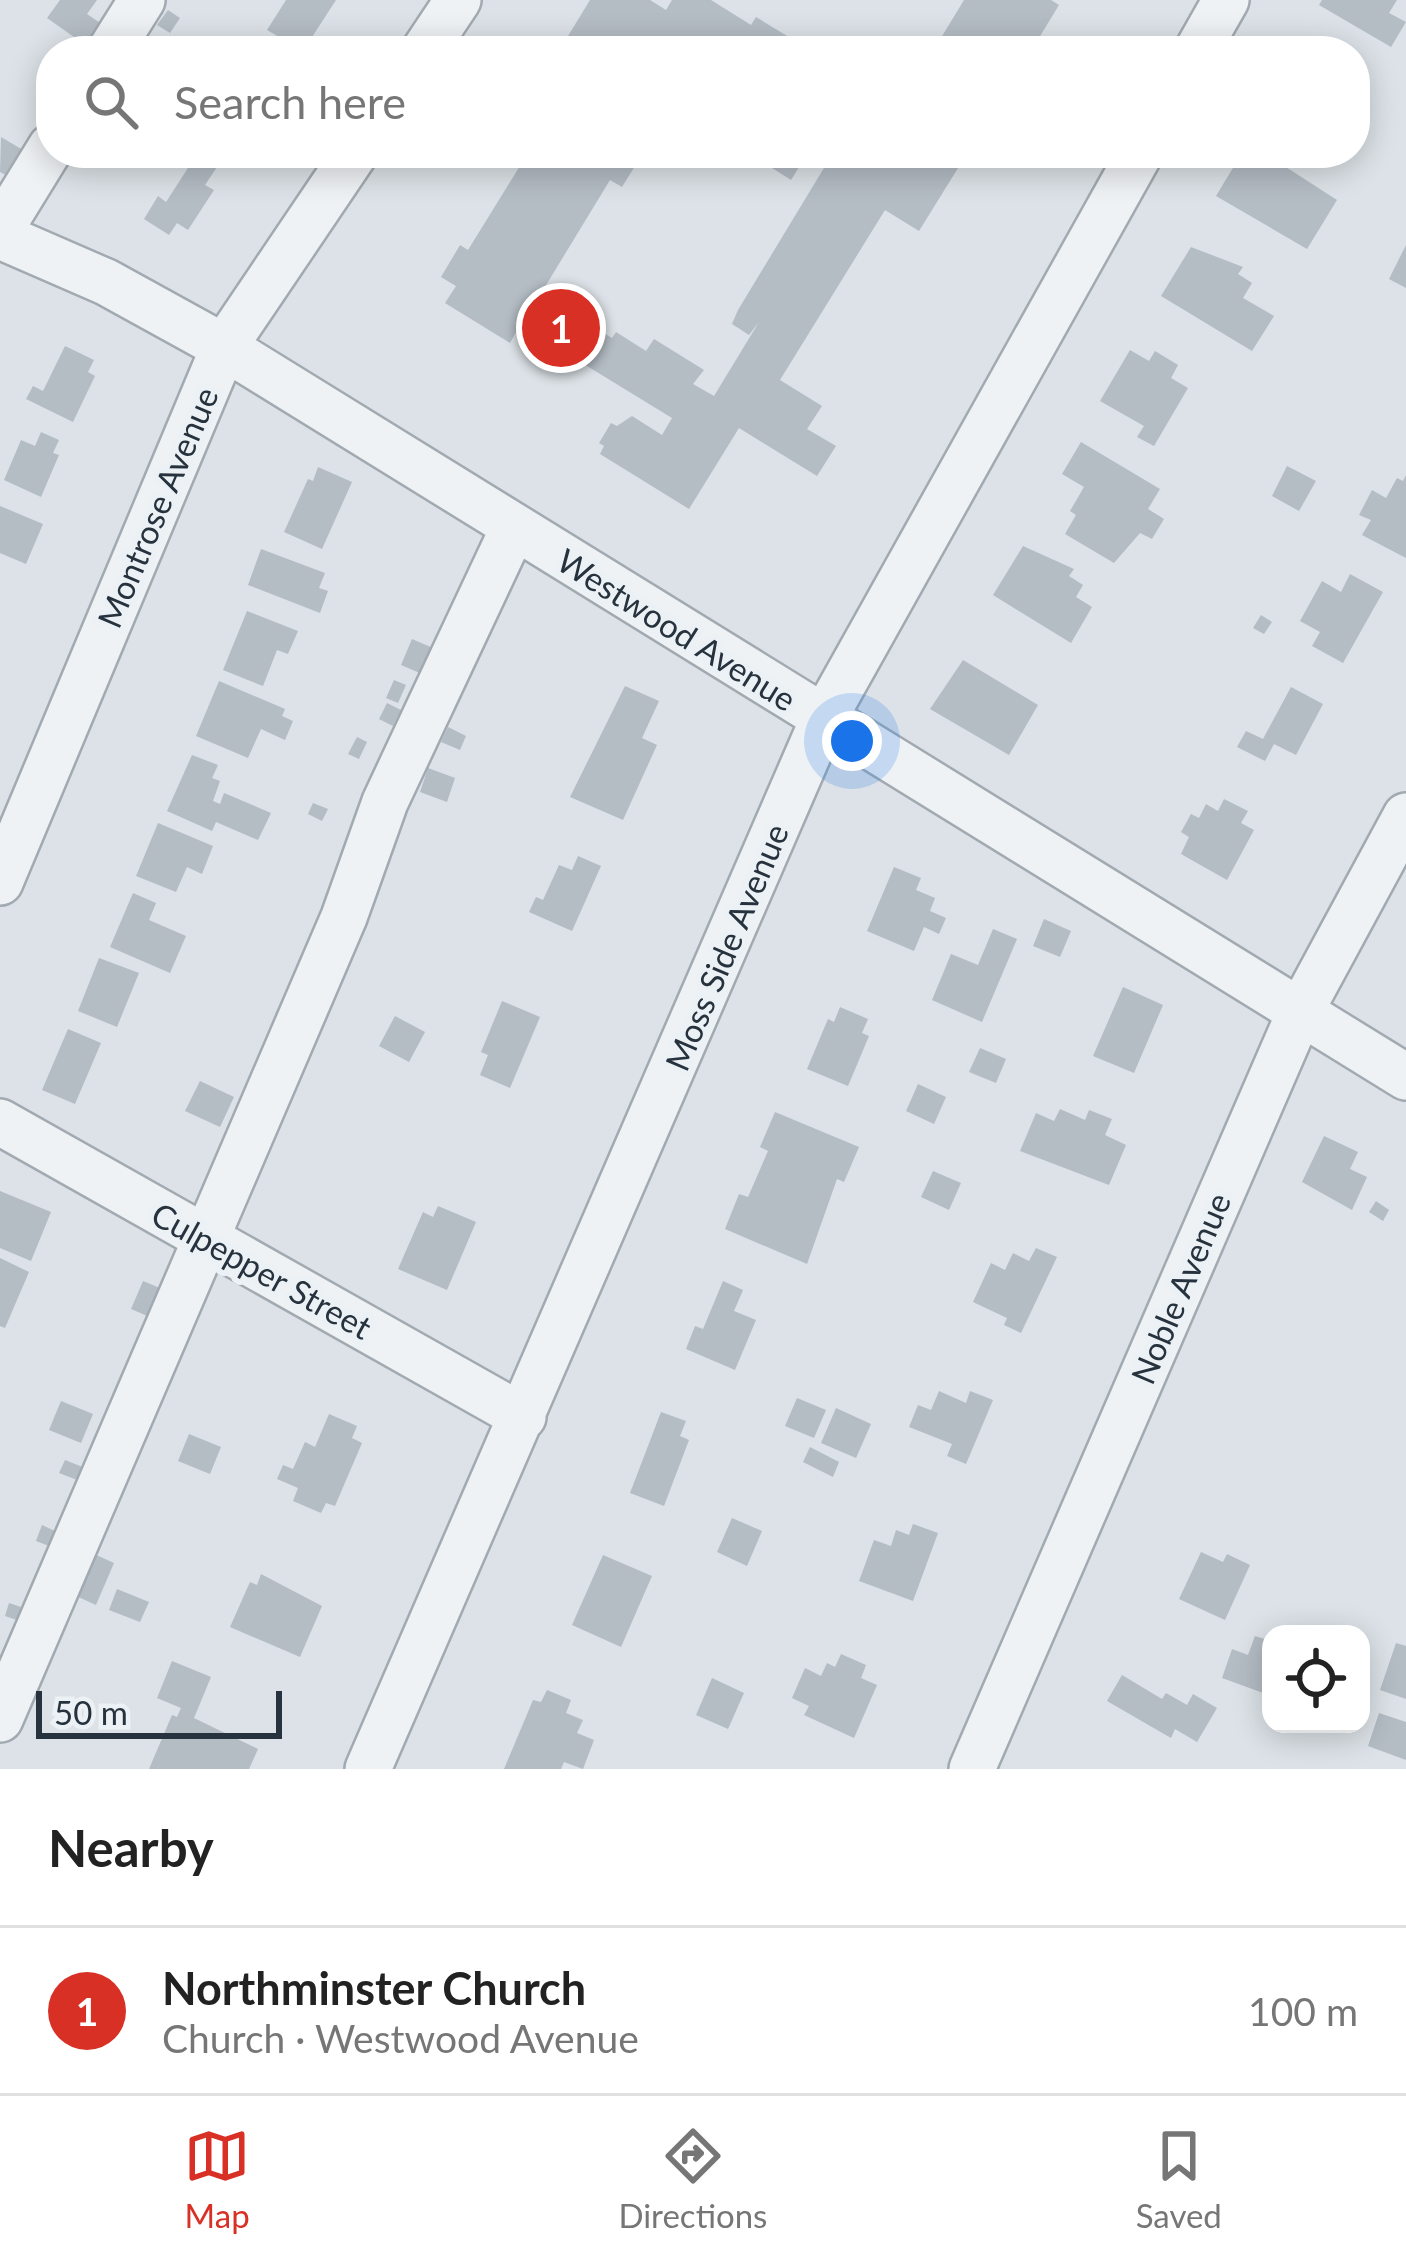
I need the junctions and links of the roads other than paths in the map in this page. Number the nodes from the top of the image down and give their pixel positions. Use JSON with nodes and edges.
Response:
{"nodes":[{"id":1,"x":142,"y":0,"type":"edge"},
{"id":2,"x":458,"y":0,"type":"edge"},
{"id":3,"x":1226,"y":0,"type":"edge"},
{"id":4,"x":119,"y":36,"type":"edge"},
{"id":5,"x":434,"y":36,"type":"edge"},
{"id":6,"x":1206,"y":36,"type":"edge"},
{"id":7,"x":39,"y":168,"type":"edge"},
{"id":8,"x":345,"y":168,"type":"edge"},
{"id":9,"x":1132,"y":168,"type":"edge"},
{"id":10,"x":0,"y":233,"type":"edge"},
{"id":11,"x":224,"y":346,"type":"junction"},
{"id":12,"x":514,"y":527,"type":"junction"},
{"id":13,"x":823,"y":720,"type":"junction"},
{"id":14,"x":1406,"y":817,"type":"edge"},
{"id":15,"x":0,"y":882,"type":"edge"},
{"id":16,"x":1300,"y":1012,"type":"junction"},
{"id":17,"x":1406,"y":1077,"type":"edge"},
{"id":18,"x":0,"y":1122,"type":"edge"},
{"id":19,"x":207,"y":1239,"type":"junction"},
{"id":20,"x":523,"y":1417,"type":"junction"},
{"id":21,"x":0,"y":1720,"type":"edge"},
{"id":22,"x":368,"y":1769,"type":"edge"},
{"id":23,"x":972,"y":1769,"type":"edge"}],
"edges":[{"from":1,"to":4,"type":"street"},
{"from":2,"to":5,"type":"street"},
{"from":3,"to":6,"type":"street"},
{"from":7,"to":10,"type":"street"},
{"from":8,"to":11,"type":"street","name":"Montrose Avenue"},
{"from":9,"to":13,"type":"street","name":"Moss Side Avenue"},
{"from":10,"to":11,"type":"street","name":"Westwood Avenue"},
{"from":11,"to":12,"type":"street","name":"Westwood Avenue"},
{"from":11,"to":15,"type":"street","name":"Montrose Avenue"},
{"from":12,"to":13,"type":"street","name":"Westwood Avenue"},
{"from":12,"to":19,"type":"street"},
{"from":13,"to":16,"type":"street","name":"Westwood Avenue"},
{"from":13,"to":20,"type":"street","name":"Moss Side Avenue"},
{"from":14,"to":16,"type":"street","name":"Noble Avenue"},
{"from":16,"to":17,"type":"street","name":"Westwood Avenue"},
{"from":16,"to":23,"type":"street","name":"Noble Avenue"},
{"from":18,"to":19,"type":"street","name":"Culpepper Street"},
{"from":19,"to":20,"type":"street","name":"Culpepper Street"},
{"from":19,"to":21,"type":"street"},
{"from":20,"to":22,"type":"street","name":"Moss Side Avenue"}]}
